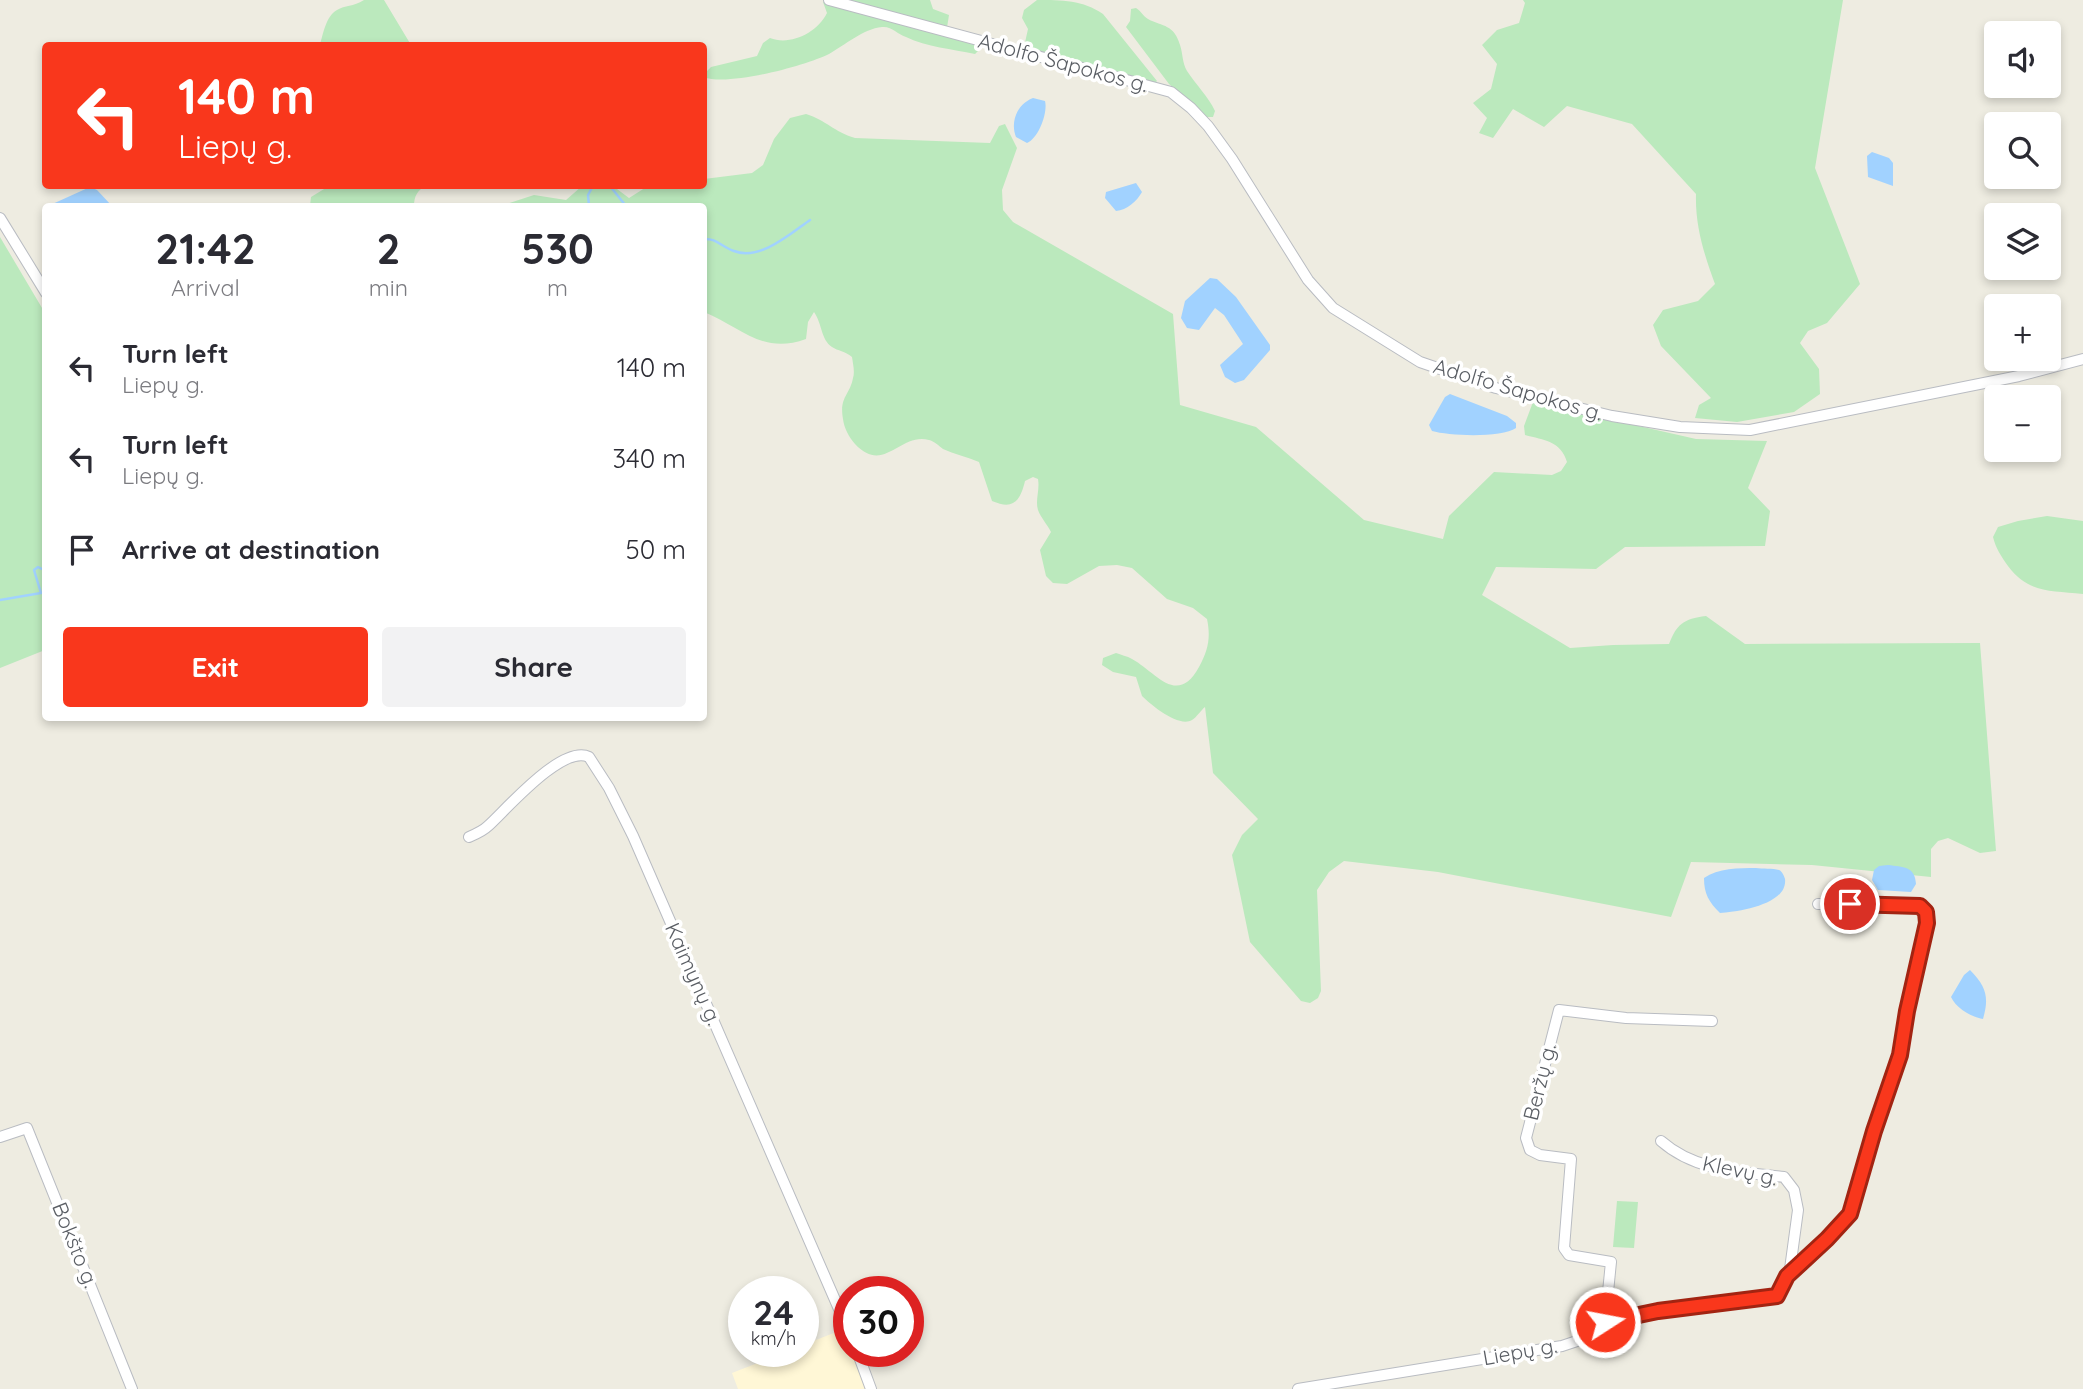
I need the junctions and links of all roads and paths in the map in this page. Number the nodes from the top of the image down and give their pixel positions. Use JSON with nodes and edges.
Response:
{"nodes":[{"id":1,"x":829,"y":0,"type":"edge"},
{"id":2,"x":0,"y":218,"type":"edge"},
{"id":3,"x":42,"y":286,"type":"edge"},
{"id":4,"x":2083,"y":359,"type":"edge"},
{"id":5,"x":469,"y":837,"type":"dead end"},
{"id":6,"x":1818,"y":904,"type":"dead end"},
{"id":7,"x":1712,"y":1021,"type":"dead end"},
{"id":8,"x":0,"y":1137,"type":"edge"},
{"id":9,"x":1661,"y":1140,"type":"dead end"},
{"id":10,"x":1787,"y":1276,"type":"junction"},
{"id":11,"x":833,"y":1295,"type":"edge"},
{"id":12,"x":1777,"y":1296,"type":"joint"},
{"id":13,"x":1605,"y":1322,"type":"junction"},
{"id":14,"x":863,"y":1367,"type":"edge"},
{"id":15,"x":132,"y":1389,"type":"edge"},
{"id":16,"x":871,"y":1389,"type":"edge"},
{"id":17,"x":1298,"y":1389,"type":"edge"}],
"edges":[{"from":1,"to":4,"type":"street","name":"Adolfo Šapokos g."},
{"from":2,"to":3,"type":"street"},
{"from":5,"to":11,"type":"street","name":"Kaimynų g."},
{"from":6,"to":10,"type":"street"},
{"from":7,"to":13,"type":"street","name":"Beržų g."},
{"from":8,"to":15,"type":"street","name":"Bokšto g."},
{"from":9,"to":10,"type":"street","name":"Klevų g."},
{"from":10,"to":12,"type":"street","name":"Klevų g."},
{"from":12,"to":13,"type":"street","name":"Liepų g."},
{"from":13,"to":17,"type":"street","name":"Liepų g."},
{"from":14,"to":16,"type":"street"}]}
